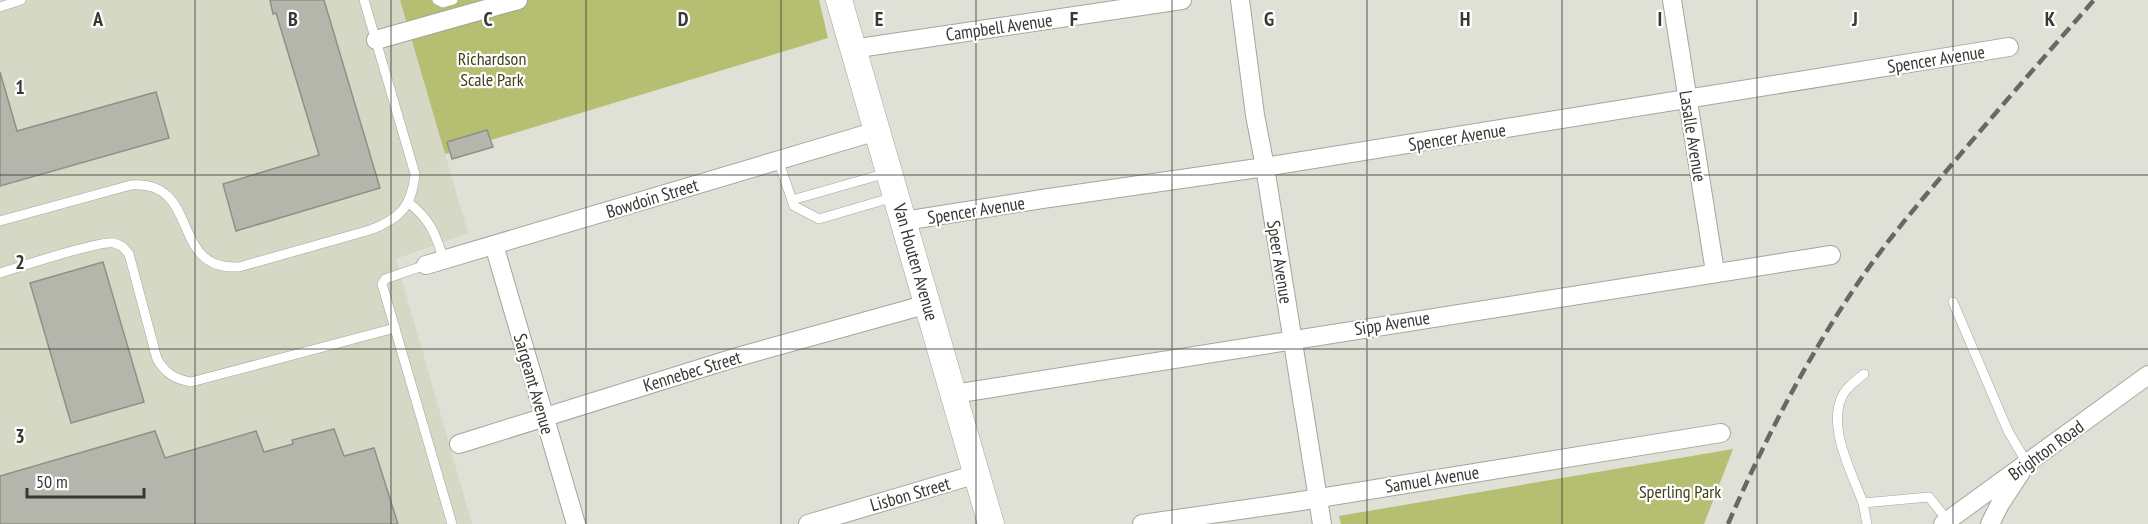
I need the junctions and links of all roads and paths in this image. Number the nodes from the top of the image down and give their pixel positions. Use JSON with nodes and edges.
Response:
{"nodes":[{"id":1,"x":21,"y":0,"type":"edge"},
{"id":2,"x":364,"y":0,"type":"edge"},
{"id":3,"x":437,"y":0,"type":"edge"},
{"id":4,"x":453,"y":0,"type":"edge"},
{"id":5,"x":518,"y":0,"type":"edge"},
{"id":6,"x":839,"y":0,"type":"edge"},
{"id":7,"x":1182,"y":0,"type":"edge"},
{"id":8,"x":1240,"y":0,"type":"edge"},
{"id":9,"x":1672,"y":0,"type":"edge"},
{"id":10,"x":0,"y":7,"type":"edge"},
{"id":11,"x":460,"y":8,"type":"edge"},
{"id":12,"x":376,"y":40,"type":"junction"},
{"id":13,"x":2009,"y":47,"type":"dead end"},
{"id":14,"x":852,"y":49,"type":"junction"},
{"id":15,"x":1688,"y":100,"type":"junction"},
{"id":16,"x":877,"y":131,"type":"junction"},
{"id":17,"x":778,"y":160,"type":"junction"},
{"id":18,"x":1265,"y":167,"type":"junction"},
{"id":19,"x":893,"y":184,"type":"junction"},
{"id":20,"x":792,"y":200,"type":"junction"},
{"id":21,"x":409,"y":203,"type":"junction"},
{"id":22,"x":0,"y":221,"type":"edge"},
{"id":23,"x":904,"y":221,"type":"junction"},
{"id":24,"x":494,"y":245,"type":"junction"},
{"id":25,"x":1831,"y":255,"type":"dead end"},
{"id":26,"x":435,"y":262,"type":"junction"},
{"id":27,"x":1715,"y":272,"type":"junction"},
{"id":28,"x":0,"y":273,"type":"edge"},
{"id":29,"x":1953,"y":302,"type":"dead end"},
{"id":30,"x":928,"y":304,"type":"junction"},
{"id":31,"x":395,"y":328,"type":"junction"},
{"id":32,"x":1292,"y":339,"type":"junction"},
{"id":33,"x":1864,"y":374,"type":"dead end"},
{"id":34,"x":2148,"y":375,"type":"edge"},
{"id":35,"x":954,"y":394,"type":"junction"},
{"id":36,"x":544,"y":418,"type":"junction"},
{"id":37,"x":1721,"y":433,"type":"dead end"},
{"id":38,"x":459,"y":444,"type":"dead end"},
{"id":39,"x":2027,"y":463,"type":"junction"},
{"id":40,"x":977,"y":474,"type":"junction"},
{"id":41,"x":1318,"y":498,"type":"junction"},
{"id":42,"x":1863,"y":504,"type":"junction"},
{"id":43,"x":1946,"y":522,"type":"edge"},
{"id":44,"x":452,"y":524,"type":"edge"},
{"id":45,"x":576,"y":524,"type":"edge"},
{"id":46,"x":808,"y":524,"type":"edge"},
{"id":47,"x":992,"y":524,"type":"edge"},
{"id":48,"x":1142,"y":524,"type":"edge"},
{"id":49,"x":1322,"y":524,"type":"edge"},
{"id":50,"x":1867,"y":524,"type":"edge"},
{"id":51,"x":1990,"y":524,"type":"edge"}],
"edges":[{"from":1,"to":10,"type":"lane"},
{"from":2,"to":12,"type":"lane"},
{"from":3,"to":4,"type":"lane"},
{"from":5,"to":11,"type":"street"},
{"from":6,"to":14,"type":"main road","name":"Van Houten Avenue"},
{"from":7,"to":14,"type":"street","name":"Campbell Avenue"},
{"from":8,"to":18,"type":"street","name":"Speer Avenue"},
{"from":9,"to":15,"type":"street","name":"Lasalle Avenue"},
{"from":11,"to":12,"type":"street"},
{"from":12,"to":21,"type":"lane"},
{"from":13,"to":15,"type":"street","name":"Spencer Avenue"},
{"from":14,"to":16,"type":"main road","name":"Van Houten Avenue"},
{"from":15,"to":18,"type":"street","name":"Spencer Avenue"},
{"from":15,"to":27,"type":"street","name":"Lasalle Avenue"},
{"from":16,"to":17,"type":"street","name":"Bowdoin Street"},
{"from":16,"to":19,"type":"main road","name":"Van Houten Avenue"},
{"from":17,"to":20,"type":"lane"},
{"from":17,"to":24,"type":"street","name":"Bowdoin Street"},
{"from":18,"to":23,"type":"street","name":"Spencer Avenue"},
{"from":18,"to":32,"type":"street","name":"Speer Avenue"},
{"from":19,"to":20,"type":"lane"},
{"from":19,"to":20,"type":"lane"},
{"from":19,"to":23,"type":"main road","name":"Van Houten Avenue"},
{"from":21,"to":22,"type":"lane"},
{"from":21,"to":26,"type":"lane"},
{"from":23,"to":30,"type":"main road","name":"Van Houten Avenue"},
{"from":24,"to":26,"type":"street","name":"Bowdoin Street"},
{"from":24,"to":36,"type":"street","name":"Sargeant Avenue"},
{"from":25,"to":27,"type":"street","name":"Sipp Avenue"},
{"from":26,"to":31,"type":"lane"},
{"from":27,"to":32,"type":"street","name":"Sipp Avenue"},
{"from":28,"to":31,"type":"lane"},
{"from":29,"to":39,"type":"lane"},
{"from":30,"to":35,"type":"main road","name":"Van Houten Avenue"},
{"from":30,"to":36,"type":"street","name":"Kennebec Street"},
{"from":31,"to":44,"type":"lane"},
{"from":32,"to":35,"type":"street","name":"Sipp Avenue"},
{"from":32,"to":41,"type":"street","name":"Speer Avenue"},
{"from":33,"to":42,"type":"lane"},
{"from":34,"to":39,"type":"street","name":"Brighton Road"},
{"from":35,"to":40,"type":"main road","name":"Van Houten Avenue"},
{"from":36,"to":38,"type":"street","name":"Kennebec Street"},
{"from":36,"to":45,"type":"street","name":"Sargeant Avenue"},
{"from":37,"to":41,"type":"street","name":"Samuel Avenue"},
{"from":39,"to":43,"type":"street","name":"Brighton Road"},
{"from":39,"to":51,"type":"street"},
{"from":40,"to":46,"type":"street","name":"Lisbon Street"},
{"from":40,"to":47,"type":"main road","name":"Van Houten Avenue"},
{"from":41,"to":48,"type":"street","name":"Samuel Avenue"},
{"from":41,"to":49,"type":"street","name":"Speer Avenue"},
{"from":42,"to":43,"type":"lane"},
{"from":42,"to":50,"type":"lane"}]}
